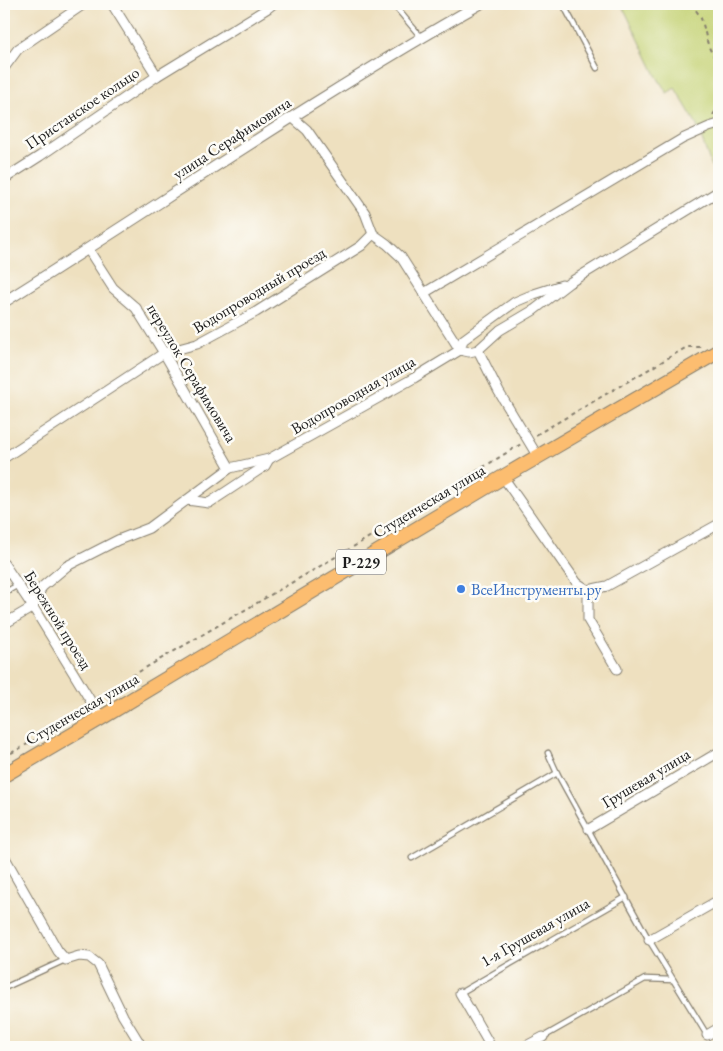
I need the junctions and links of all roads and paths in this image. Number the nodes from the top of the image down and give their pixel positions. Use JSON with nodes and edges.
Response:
{"nodes":[{"id":1,"x":84,"y":4,"type":"edge"},
{"id":2,"x":112,"y":4,"type":"edge"},
{"id":3,"x":273,"y":4,"type":"edge"},
{"id":4,"x":393,"y":4,"type":"edge"},
{"id":5,"x":480,"y":4,"type":"edge"},
{"id":6,"x":563,"y":4,"type":"edge"},
{"id":7,"x":691,"y":4,"type":"edge"},
{"id":8,"x":421,"y":37,"type":"junction"},
{"id":9,"x":719,"y":62,"type":"edge"},
{"id":10,"x":4,"y":68,"type":"edge"},
{"id":11,"x":597,"y":68,"type":"dead end"},
{"id":12,"x":157,"y":76,"type":"junction"},
{"id":13,"x":292,"y":117,"type":"junction"},
{"id":14,"x":719,"y":124,"type":"edge"},
{"id":15,"x":4,"y":179,"type":"edge"},
{"id":16,"x":719,"y":191,"type":"edge"},
{"id":17,"x":374,"y":234,"type":"junction"},
{"id":18,"x":88,"y":249,"type":"junction"},
{"id":19,"x":569,"y":283,"type":"junction"},
{"id":20,"x":424,"y":293,"type":"junction"},
{"id":21,"x":4,"y":302,"type":"edge"},
{"id":22,"x":704,"y":347,"type":"dead end"},
{"id":23,"x":460,"y":350,"type":"junction"},
{"id":24,"x":478,"y":350,"type":"junction"},
{"id":25,"x":719,"y":351,"type":"edge"},
{"id":26,"x":164,"y":353,"type":"junction"},
{"id":27,"x":528,"y":440,"type":"junction"},
{"id":28,"x":538,"y":457,"type":"junction"},
{"id":29,"x":4,"y":458,"type":"edge"},
{"id":30,"x":268,"y":459,"type":"junction"},
{"id":31,"x":230,"y":468,"type":"junction"},
{"id":32,"x":503,"y":477,"type":"junction"},
{"id":33,"x":187,"y":500,"type":"junction"},
{"id":34,"x":719,"y":524,"type":"edge"},
{"id":35,"x":4,"y":564,"type":"edge"},
{"id":36,"x":18,"y":584,"type":"junction"},
{"id":37,"x":588,"y":590,"type":"junction"},
{"id":38,"x":4,"y":593,"type":"edge"},
{"id":39,"x":33,"y":607,"type":"junction"},
{"id":40,"x":4,"y":624,"type":"edge"},
{"id":41,"x":617,"y":669,"type":"dead end"},
{"id":42,"x":91,"y":702,"type":"junction"},
{"id":43,"x":101,"y":718,"type":"junction"},
{"id":44,"x":719,"y":752,"type":"edge"},
{"id":45,"x":548,"y":754,"type":"dead end"},
{"id":46,"x":4,"y":757,"type":"edge"},
{"id":47,"x":557,"y":773,"type":"junction"},
{"id":48,"x":4,"y":775,"type":"edge"},
{"id":49,"x":589,"y":829,"type":"junction"},
{"id":50,"x":4,"y":856,"type":"edge"},
{"id":51,"x":412,"y":858,"type":"dead end"},
{"id":52,"x":626,"y":896,"type":"junction"},
{"id":53,"x":719,"y":900,"type":"edge"},
{"id":54,"x":649,"y":940,"type":"junction"},
{"id":55,"x":66,"y":960,"type":"junction"},
{"id":56,"x":674,"y":980,"type":"junction"},
{"id":57,"x":4,"y":988,"type":"edge"},
{"id":58,"x":460,"y":993,"type":"joint"},
{"id":59,"x":719,"y":1028,"type":"edge"},
{"id":60,"x":707,"y":1035,"type":"joint"},
{"id":61,"x":543,"y":1037,"type":"joint"},
{"id":62,"x":142,"y":1047,"type":"edge"},
{"id":63,"x":491,"y":1047,"type":"edge"},
{"id":64,"x":524,"y":1047,"type":"edge"}],
"edges":[{"from":1,"to":10,"type":"street"},
{"from":2,"to":12,"type":"street","name":"Пристанское кольцо"},
{"from":3,"to":12,"type":"street"},
{"from":4,"to":8,"type":"lane"},
{"from":5,"to":8,"type":"street","name":"улица Серафимовича"},
{"from":6,"to":11,"type":"lane"},
{"from":7,"to":9,"type":"path"},
{"from":8,"to":13,"type":"street","name":"улица Серафимовича"},
{"from":12,"to":15,"type":"street","name":"Пристанское кольцо"},
{"from":13,"to":17,"type":"street"},
{"from":13,"to":18,"type":"street","name":"улица Серафимовича"},
{"from":14,"to":20,"type":"street"},
{"from":16,"to":19,"type":"street"},
{"from":17,"to":20,"type":"street"},
{"from":17,"to":26,"type":"street","name":"Водопроводный проезд"},
{"from":18,"to":21,"type":"street","name":"улица Серафимовича"},
{"from":18,"to":26,"type":"street","name":"переулок Серафимовича"},
{"from":19,"to":23,"type":"street"},
{"from":19,"to":24,"type":"street"},
{"from":20,"to":23,"type":"street"},
{"from":22,"to":27,"type":"path"},
{"from":23,"to":24,"type":"street"},
{"from":23,"to":30,"type":"street","name":"Водопроводная улица"},
{"from":24,"to":27,"type":"street"},
{"from":25,"to":28,"type":"main road","name":"Студенческая улица","number":"Р-229"},
{"from":26,"to":29,"type":"street","name":"Водопроводный проезд"},
{"from":26,"to":31,"type":"street","name":"переулок Серафимовича"},
{"from":27,"to":28,"type":"street"},
{"from":27,"to":42,"type":"path"},
{"from":28,"to":32,"type":"main road","name":"Студенческая улица","number":"Р-229"},
{"from":30,"to":31,"type":"street","name":"Водопроводная улица"},
{"from":30,"to":33,"type":"street"},
{"from":31,"to":33,"type":"street","name":"Водопроводная улица"},
{"from":32,"to":37,"type":"street"},
{"from":32,"to":43,"type":"main road","name":"Студенческая улица","number":"Р-229"},
{"from":33,"to":39,"type":"street","name":"Водопроводная улица"},
{"from":34,"to":37,"type":"street"},
{"from":35,"to":36,"type":"street","name":"Бережной проезд"},
{"from":36,"to":38,"type":"lane"},
{"from":36,"to":39,"type":"street","name":"Бережной проезд"},
{"from":37,"to":41,"type":"street"},
{"from":39,"to":40,"type":"street"},
{"from":39,"to":42,"type":"street","name":"Бережной проезд"},
{"from":42,"to":43,"type":"street","name":"Бережной проезд"},
{"from":42,"to":46,"type":"path"},
{"from":43,"to":48,"type":"main road","name":"Студенческая улица","number":"Р-229"},
{"from":44,"to":49,"type":"street","name":"Грушевая улица"},
{"from":45,"to":47,"type":"lane"},
{"from":47,"to":49,"type":"lane"},
{"from":47,"to":51,"type":"lane"},
{"from":49,"to":52,"type":"lane"},
{"from":50,"to":55,"type":"street"},
{"from":52,"to":54,"type":"lane"},
{"from":52,"to":58,"type":"lane","name":"1-я Грушевая улица"},
{"from":53,"to":54,"type":"street"},
{"from":54,"to":56,"type":"lane"},
{"from":55,"to":57,"type":"lane"},
{"from":55,"to":62,"type":"street"},
{"from":56,"to":60,"type":"lane"},
{"from":56,"to":61,"type":"lane"},
{"from":58,"to":63,"type":"street"},
{"from":59,"to":60,"type":"street"},
{"from":61,"to":64,"type":"street"}]}
